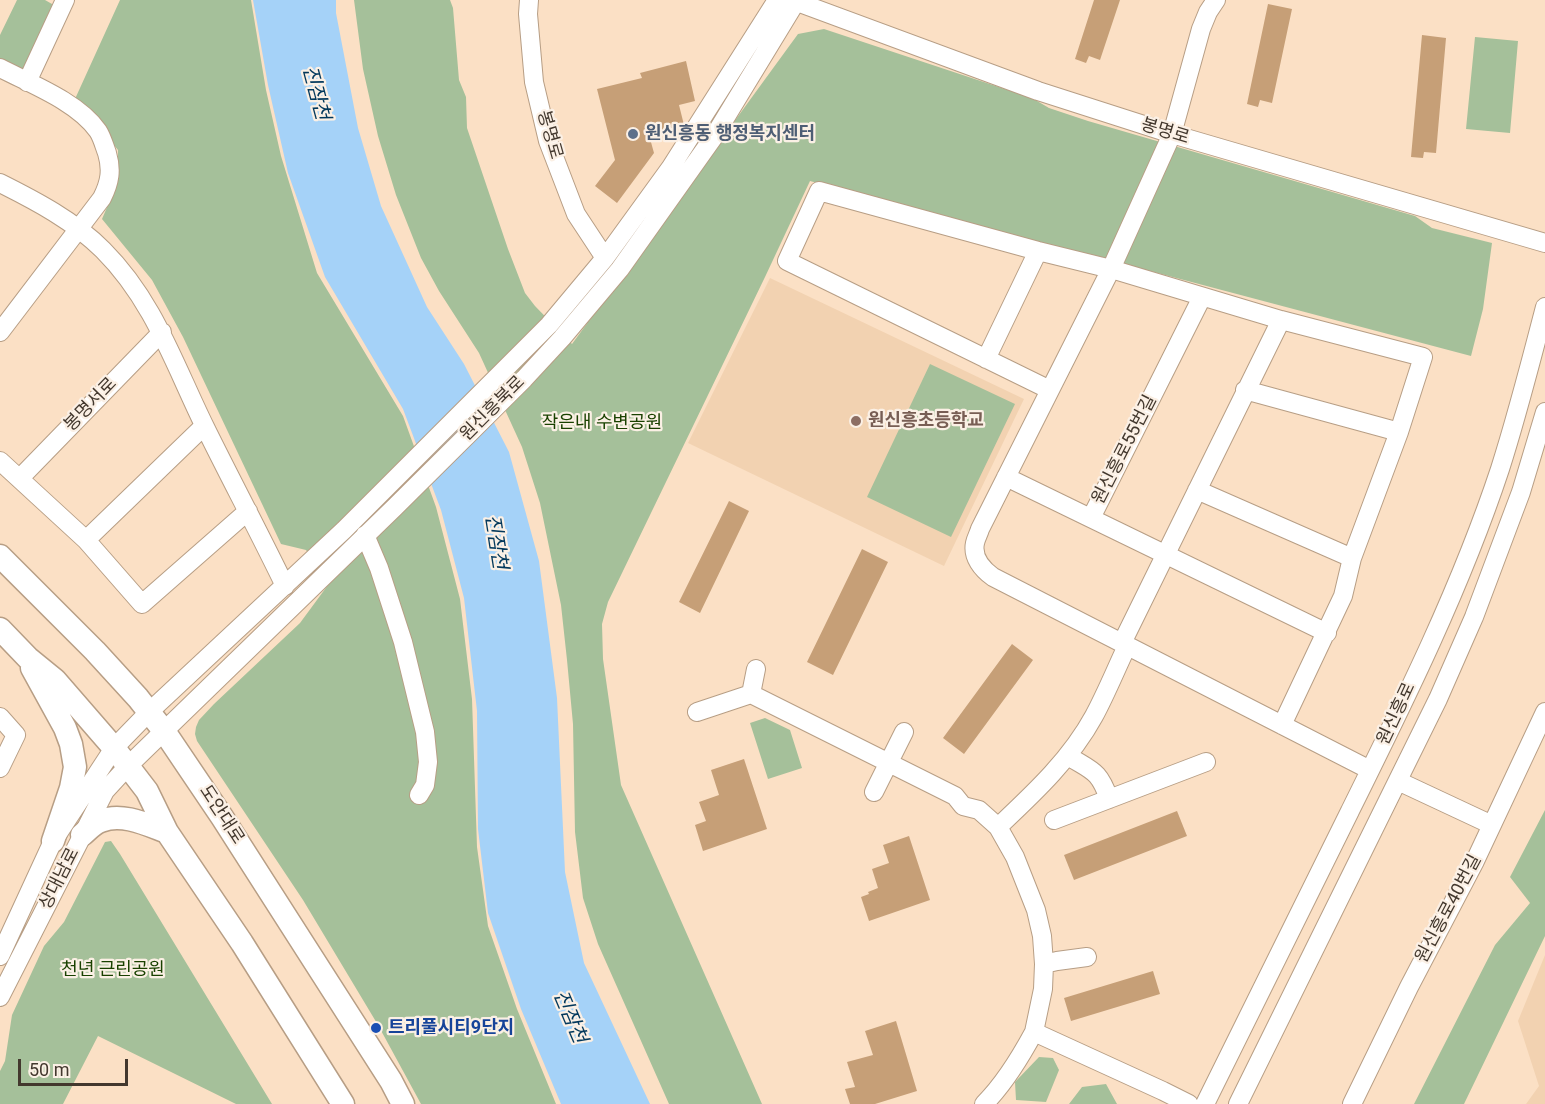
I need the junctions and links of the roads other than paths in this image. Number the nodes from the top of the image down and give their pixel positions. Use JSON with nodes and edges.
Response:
{"nodes":[{"id":1,"x":529,"y":0,"type":"edge"},
{"id":2,"x":777,"y":0,"type":"edge"},
{"id":3,"x":1216,"y":0,"type":"edge"},
{"id":4,"x":795,"y":1,"type":"edge"},
{"id":5,"x":59,"y":4,"type":"edge"},
{"id":6,"x":0,"y":68,"type":"edge"},
{"id":7,"x":27,"y":82,"type":"junction"},
{"id":8,"x":1172,"y":135,"type":"junction"},
{"id":9,"x":0,"y":183,"type":"edge"},
{"id":10,"x":79,"y":230,"type":"junction"},
{"id":11,"x":1545,"y":243,"type":"edge"},
{"id":12,"x":1038,"y":251,"type":"junction"},
{"id":13,"x":605,"y":258,"type":"junction"},
{"id":14,"x":1111,"y":269,"type":"junction"},
{"id":15,"x":1202,"y":297,"type":"junction"},
{"id":16,"x":1545,"y":307,"type":"edge"},
{"id":17,"x":1281,"y":320,"type":"junction"},
{"id":18,"x":0,"y":332,"type":"edge"},
{"id":19,"x":162,"y":332,"type":"junction"},
{"id":20,"x":986,"y":359,"type":"junction"},
{"id":21,"x":1050,"y":390,"type":"junction"},
{"id":22,"x":1245,"y":390,"type":"junction"},
{"id":23,"x":1545,"y":412,"type":"edge"},
{"id":24,"x":204,"y":426,"type":"junction"},
{"id":25,"x":1399,"y":432,"type":"junction"},
{"id":26,"x":0,"y":461,"type":"edge"},
{"id":27,"x":1006,"y":477,"type":"junction"},
{"id":28,"x":20,"y":478,"type":"junction"},
{"id":29,"x":1197,"y":490,"type":"junction"},
{"id":30,"x":248,"y":511,"type":"junction"},
{"id":31,"x":1091,"y":518,"type":"junction"},
{"id":32,"x":365,"y":535,"type":"junction"},
{"id":33,"x":86,"y":540,"type":"junction"},
{"id":34,"x":1165,"y":554,"type":"junction"},
{"id":35,"x":0,"y":556,"type":"edge"},
{"id":36,"x":1353,"y":558,"type":"junction"},
{"id":37,"x":285,"y":586,"type":"junction"},
{"id":38,"x":0,"y":629,"type":"edge"},
{"id":39,"x":1327,"y":633,"type":"junction"},
{"id":40,"x":1125,"y":644,"type":"junction"},
{"id":41,"x":27,"y":658,"type":"junction"},
{"id":42,"x":756,"y":669,"type":"dead end"},
{"id":43,"x":751,"y":694,"type":"junction"},
{"id":44,"x":149,"y":712,"type":"junction"},
{"id":45,"x":697,"y":712,"type":"dead end"},
{"id":46,"x":1545,"y":712,"type":"edge"},
{"id":47,"x":0,"y":717,"type":"edge"},
{"id":48,"x":1282,"y":725,"type":"junction"},
{"id":49,"x":164,"y":731,"type":"junction"},
{"id":50,"x":904,"y":732,"type":"dead end"},
{"id":51,"x":114,"y":748,"type":"junction"},
{"id":52,"x":1068,"y":756,"type":"junction"},
{"id":53,"x":889,"y":762,"type":"junction"},
{"id":54,"x":1206,"y":762,"type":"dead end"},
{"id":55,"x":128,"y":766,"type":"junction"},
{"id":56,"x":0,"y":768,"type":"edge"},
{"id":57,"x":1371,"y":770,"type":"junction"},
{"id":58,"x":1398,"y":781,"type":"junction"},
{"id":59,"x":874,"y":792,"type":"dead end"},
{"id":60,"x":419,"y":795,"type":"dead end"},
{"id":61,"x":1108,"y":799,"type":"junction"},
{"id":62,"x":1054,"y":820,"type":"dead end"},
{"id":63,"x":1492,"y":825,"type":"junction"},
{"id":64,"x":998,"y":827,"type":"junction"},
{"id":65,"x":167,"y":832,"type":"junction"},
{"id":66,"x":82,"y":835,"type":"junction"},
{"id":67,"x":53,"y":841,"type":"junction"},
{"id":68,"x":0,"y":956,"type":"edge"},
{"id":69,"x":1087,"y":957,"type":"dead end"},
{"id":70,"x":1044,"y":964,"type":"junction"},
{"id":71,"x":0,"y":997,"type":"edge"},
{"id":72,"x":1035,"y":1032,"type":"junction"},
{"id":73,"x":343,"y":1104,"type":"edge"},
{"id":74,"x":403,"y":1104,"type":"edge"},
{"id":75,"x":984,"y":1104,"type":"edge"},
{"id":76,"x":1189,"y":1104,"type":"edge"},
{"id":77,"x":1205,"y":1104,"type":"edge"},
{"id":78,"x":1238,"y":1104,"type":"edge"},
{"id":79,"x":1352,"y":1104,"type":"edge"}],
"edges":[{"from":1,"to":13,"type":"street","name":"봉명로"},
{"from":2,"to":13,"type":"street","name":"원신흥북로"},
{"from":3,"to":8,"type":"street"},
{"from":4,"to":8,"type":"street","name":"봉명로"},
{"from":4,"to":32,"type":"street","name":"원신흥북로"},
{"from":5,"to":7,"type":"street"},
{"from":6,"to":7,"type":"street"},
{"from":7,"to":10,"type":"street"},
{"from":8,"to":11,"type":"street","name":"봉명로"},
{"from":8,"to":14,"type":"street"},
{"from":9,"to":10,"type":"street"},
{"from":10,"to":18,"type":"street"},
{"from":10,"to":19,"type":"street"},
{"from":12,"to":14,"type":"street"},
{"from":12,"to":20,"type":"street"},
{"from":12,"to":20,"type":"street"},
{"from":13,"to":37,"type":"street","name":"원신흥북로"},
{"from":14,"to":15,"type":"street"},
{"from":14,"to":21,"type":"street"},
{"from":15,"to":17,"type":"street"},
{"from":15,"to":31,"type":"street","name":"원신흥로55번길"},
{"from":16,"to":57,"type":"street","name":"원신흥로"},
{"from":17,"to":22,"type":"street"},
{"from":17,"to":25,"type":"street"},
{"from":19,"to":24,"type":"street"},
{"from":19,"to":28,"type":"street","name":"봉명서로"},
{"from":20,"to":21,"type":"street"},
{"from":21,"to":27,"type":"street"},
{"from":22,"to":25,"type":"street"},
{"from":22,"to":29,"type":"street"},
{"from":23,"to":58,"type":"street","name":"원신흥로"},
{"from":24,"to":30,"type":"street"},
{"from":24,"to":33,"type":"street"},
{"from":25,"to":36,"type":"street"},
{"from":26,"to":28,"type":"street"},
{"from":27,"to":31,"type":"street","name":"원신흥로55번길"},
{"from":27,"to":40,"type":"street"},
{"from":28,"to":33,"type":"street"},
{"from":29,"to":34,"type":"street"},
{"from":29,"to":36,"type":"street"},
{"from":30,"to":33,"type":"street"},
{"from":30,"to":37,"type":"street"},
{"from":31,"to":34,"type":"street"},
{"from":32,"to":49,"type":"street","name":"원신흥북로"},
{"from":32,"to":60,"type":"street"},
{"from":34,"to":39,"type":"street"},
{"from":34,"to":40,"type":"street"},
{"from":35,"to":44,"type":"main road","name":"도안대로"},
{"from":36,"to":39,"type":"street"},
{"from":37,"to":44,"type":"street","name":"원신흥북로"},
{"from":38,"to":41,"type":"main road"},
{"from":39,"to":48,"type":"street"},
{"from":40,"to":48,"type":"street"},
{"from":40,"to":52,"type":"street"},
{"from":41,"to":51,"type":"main road"},
{"from":41,"to":67,"type":"main road"},
{"from":42,"to":43,"type":"street"},
{"from":43,"to":45,"type":"street"},
{"from":43,"to":53,"type":"street"},
{"from":44,"to":49,"type":"main road","name":"도안대로"},
{"from":44,"to":51,"type":"street","name":"원신흥북로"},
{"from":46,"to":63,"type":"street","name":"원신흥로40번길"},
{"from":47,"to":56,"type":"street"},
{"from":48,"to":57,"type":"street"},
{"from":49,"to":55,"type":"street","name":"원신흥북로"},
{"from":49,"to":74,"type":"main road","name":"도안대로"},
{"from":50,"to":53,"type":"street"},
{"from":51,"to":55,"type":"main road"},
{"from":51,"to":67,"type":"street","name":"상대남로"},
{"from":52,"to":61,"type":"street"},
{"from":52,"to":64,"type":"street"},
{"from":53,"to":59,"type":"street"},
{"from":53,"to":64,"type":"street"},
{"from":54,"to":61,"type":"street"},
{"from":55,"to":65,"type":"main road"},
{"from":55,"to":66,"type":"street","name":"상대남로"},
{"from":57,"to":77,"type":"street","name":"원신흥로"},
{"from":58,"to":63,"type":"street"},
{"from":58,"to":78,"type":"street","name":"원신흥로"},
{"from":61,"to":62,"type":"street"},
{"from":63,"to":79,"type":"street","name":"원신흥로40번길"},
{"from":64,"to":70,"type":"street"},
{"from":65,"to":66,"type":"main road"},
{"from":65,"to":73,"type":"main road"},
{"from":66,"to":71,"type":"street","name":"상대남로"},
{"from":67,"to":68,"type":"street","name":"상대남로"},
{"from":69,"to":70,"type":"street"},
{"from":70,"to":72,"type":"street"},
{"from":72,"to":75,"type":"street"},
{"from":72,"to":76,"type":"street"}]}
